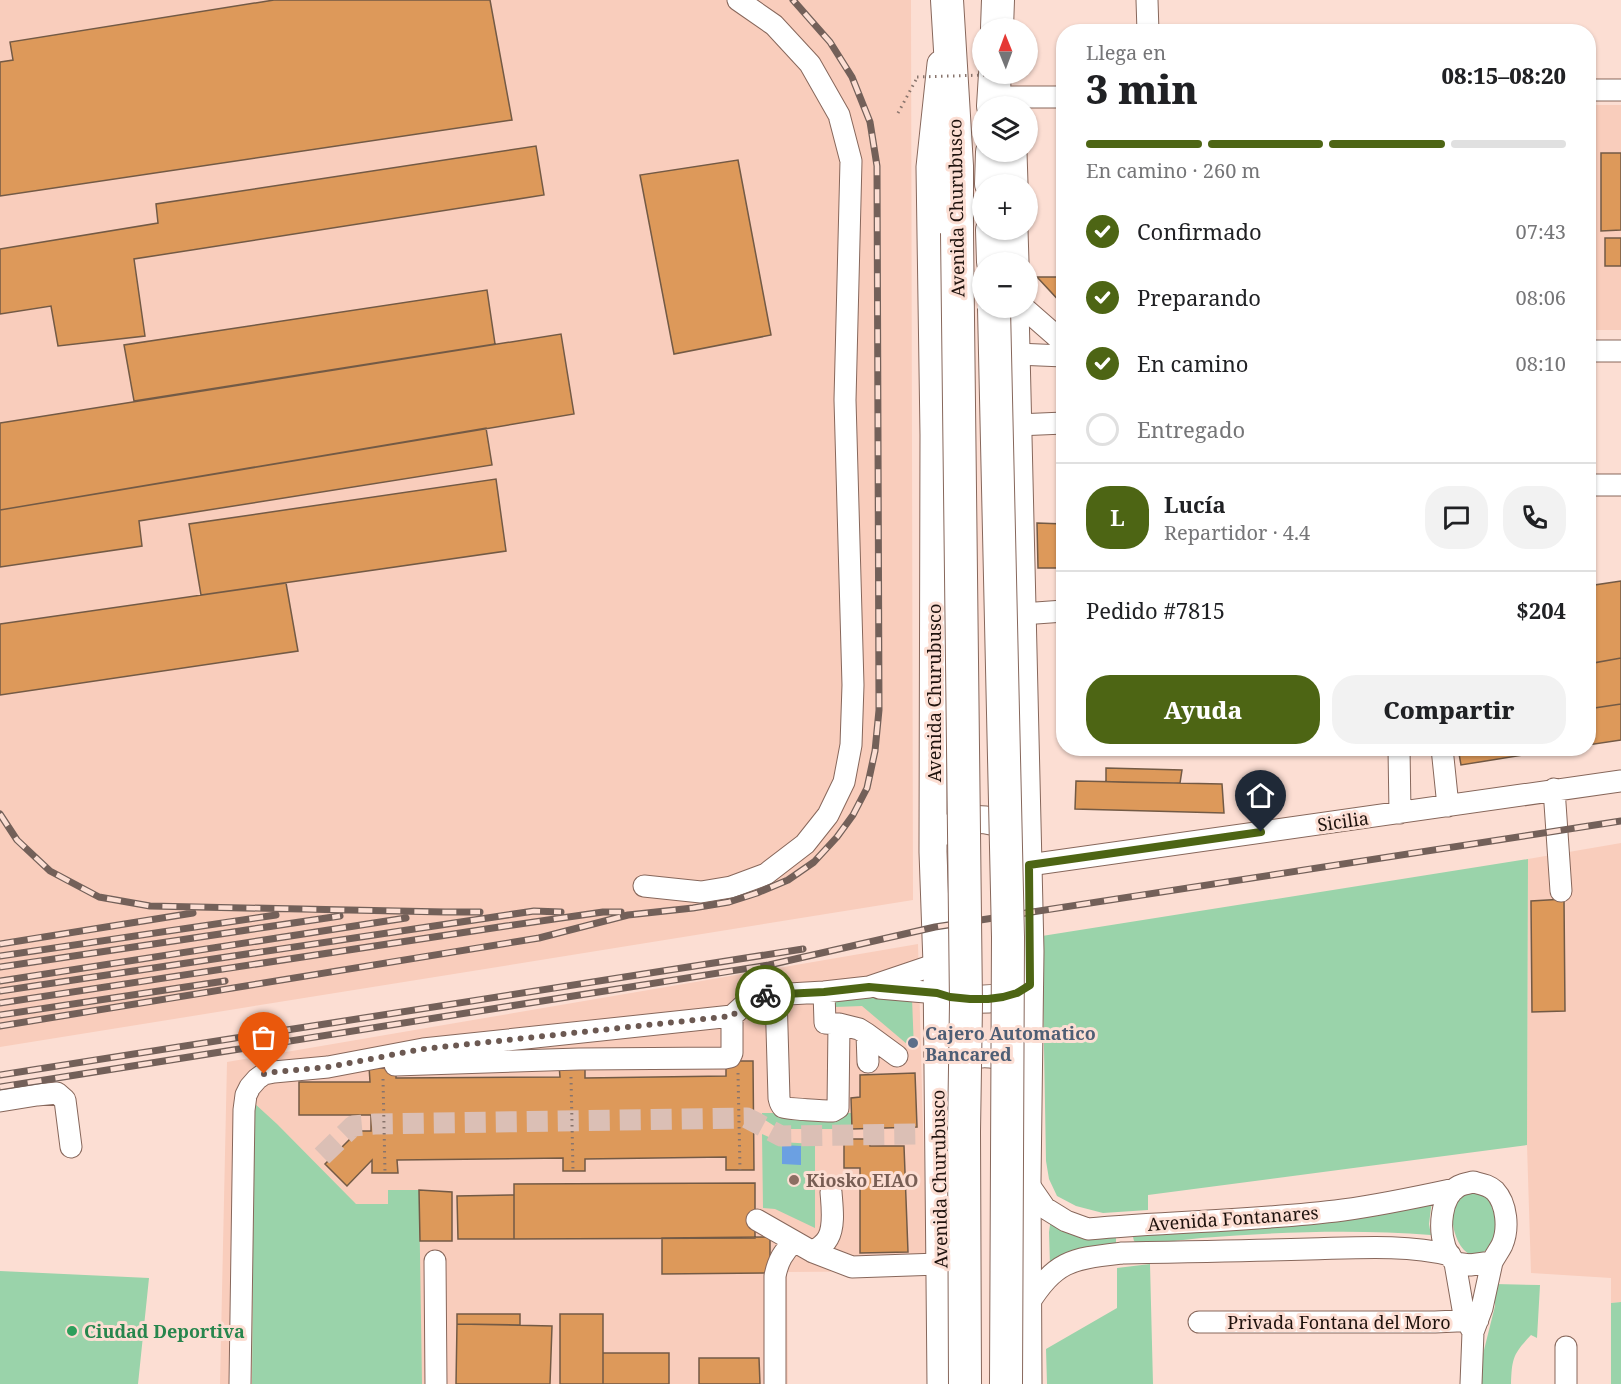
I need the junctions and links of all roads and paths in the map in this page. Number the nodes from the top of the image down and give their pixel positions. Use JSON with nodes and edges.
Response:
{"nodes":[{"id":1,"x":738,"y":0,"type":"edge"},
{"id":2,"x":1147,"y":0,"type":"edge"},
{"id":3,"x":947,"y":2,"type":"edge"},
{"id":4,"x":1148,"y":24,"type":"edge"},
{"id":5,"x":972,"y":75,"type":"edge"},
{"id":6,"x":1596,"y":90,"type":"edge"},
{"id":7,"x":1621,"y":90,"type":"edge"},
{"id":8,"x":1002,"y":92,"type":"edge"},
{"id":9,"x":1056,"y":96,"type":"edge"},
{"id":10,"x":898,"y":113,"type":"dead end"},
{"id":11,"x":994,"y":318,"type":"edge"},
{"id":12,"x":1015,"y":318,"type":"edge"},
{"id":13,"x":1035,"y":318,"type":"edge"},
{"id":14,"x":1056,"y":336,"type":"edge"},
{"id":15,"x":1596,"y":351,"type":"edge"},
{"id":16,"x":1621,"y":351,"type":"edge"},
{"id":17,"x":1016,"y":354,"type":"junction"},
{"id":18,"x":1056,"y":356,"type":"edge"},
{"id":19,"x":1056,"y":423,"type":"edge"},
{"id":20,"x":1017,"y":425,"type":"junction"},
{"id":21,"x":1621,"y":484,"type":"edge"},
{"id":22,"x":1596,"y":485,"type":"edge"},
{"id":23,"x":1056,"y":612,"type":"edge"},
{"id":24,"x":1022,"y":614,"type":"junction"},
{"id":25,"x":1399,"y":756,"type":"edge"},
{"id":26,"x":1443,"y":756,"type":"edge"},
{"id":27,"x":1621,"y":781,"type":"edge"},
{"id":28,"x":1554,"y":789,"type":"junction"},
{"id":29,"x":1448,"y":806,"type":"junction"},
{"id":30,"x":1400,"y":813,"type":"junction"},
{"id":31,"x":933,"y":852,"type":"junction"},
{"id":32,"x":1029,"y":857,"type":"junction"},
{"id":33,"x":644,"y":886,"type":"dead end"},
{"id":34,"x":1561,"y":891,"type":"dead end"},
{"id":35,"x":937,"y":964,"type":"junction"},
{"id":36,"x":1030,"y":985,"type":"junction"},
{"id":37,"x":869,"y":987,"type":"junction"},
{"id":38,"x":824,"y":992,"type":"junction"},
{"id":39,"x":937,"y":993,"type":"junction"},
{"id":40,"x":776,"y":994,"type":"junction"},
{"id":41,"x":732,"y":1016,"type":"junction"},
{"id":42,"x":839,"y":1024,"type":"junction"},
{"id":43,"x":579,"y":1032,"type":"junction"},
{"id":44,"x":867,"y":1034,"type":"junction"},
{"id":45,"x":897,"y":1056,"type":"dead end"},
{"id":46,"x":868,"y":1062,"type":"dead end"},
{"id":47,"x":328,"y":1067,"type":"junction"},
{"id":48,"x":575,"y":1068,"type":"junction"},
{"id":49,"x":738,"y":1072,"type":"dead end"},
{"id":50,"x":383,"y":1078,"type":"dead end"},
{"id":51,"x":1028,"y":1079,"type":"junction"},
{"id":52,"x":938,"y":1084,"type":"junction"},
{"id":53,"x":0,"y":1101,"type":"edge"},
{"id":54,"x":71,"y":1147,"type":"dead end"},
{"id":55,"x":740,"y":1170,"type":"dead end"},
{"id":56,"x":573,"y":1171,"type":"dead end"},
{"id":57,"x":385,"y":1173,"type":"dead end"},
{"id":58,"x":1027,"y":1182,"type":"junction"},
{"id":59,"x":1455,"y":1189,"type":"junction"},
{"id":60,"x":831,"y":1192,"type":"dead end"},
{"id":61,"x":757,"y":1220,"type":"dead end"},
{"id":62,"x":1121,"y":1226,"type":"junction"},
{"id":63,"x":794,"y":1242,"type":"junction"},
{"id":64,"x":813,"y":1252,"type":"junction"},
{"id":65,"x":1122,"y":1253,"type":"junction"},
{"id":66,"x":1452,"y":1259,"type":"junction"},
{"id":67,"x":435,"y":1261,"type":"dead end"},
{"id":68,"x":1492,"y":1262,"type":"junction"},
{"id":69,"x":939,"y":1264,"type":"junction"},
{"id":70,"x":1027,"y":1306,"type":"junction"},
{"id":71,"x":1199,"y":1323,"type":"dead end"},
{"id":72,"x":1473,"y":1324,"type":"junction"},
{"id":73,"x":1566,"y":1347,"type":"dead end"},
{"id":74,"x":240,"y":1384,"type":"edge"},
{"id":75,"x":436,"y":1384,"type":"edge"},
{"id":76,"x":775,"y":1384,"type":"edge"},
{"id":77,"x":940,"y":1384,"type":"edge"},
{"id":78,"x":965,"y":1384,"type":"edge"},
{"id":79,"x":1006,"y":1384,"type":"edge"},
{"id":80,"x":1028,"y":1384,"type":"edge"},
{"id":81,"x":1471,"y":1384,"type":"edge"},
{"id":82,"x":1566,"y":1384,"type":"edge"}],
"edges":[{"from":1,"to":33,"type":"street"},
{"from":2,"to":4,"type":"street"},
{"from":3,"to":31,"type":"main road","name":"Avenida Churubusco"},
{"from":3,"to":78,"type":"highway","name":"Avenida Churubusco","bridge":true},
{"from":5,"to":10,"type":"path","bridge":true},
{"from":6,"to":7,"type":"street"},
{"from":8,"to":9,"type":"street"},
{"from":11,"to":79,"type":"highway","bridge":true},
{"from":12,"to":17,"type":"main road"},
{"from":13,"to":14,"type":"street"},
{"from":15,"to":16,"type":"street"},
{"from":17,"to":18,"type":"street"},
{"from":17,"to":20,"type":"main road"},
{"from":19,"to":20,"type":"street"},
{"from":20,"to":24,"type":"main road"},
{"from":21,"to":22,"type":"street"},
{"from":23,"to":24,"type":"street"},
{"from":24,"to":32,"type":"main road"},
{"from":25,"to":30,"type":"street"},
{"from":26,"to":29,"type":"street"},
{"from":27,"to":28,"type":"street","name":"Sicilia"},
{"from":28,"to":29,"type":"street","name":"Sicilia"},
{"from":28,"to":34,"type":"street"},
{"from":29,"to":30,"type":"street","name":"Sicilia"},
{"from":30,"to":32,"type":"street","name":"Sicilia"},
{"from":31,"to":32,"type":"main road"},
{"from":31,"to":35,"type":"main road","name":"Avenida Churubusco"},
{"from":32,"to":36,"type":"main road"},
{"from":35,"to":37,"type":"street"},
{"from":35,"to":39,"type":"main road","name":"Avenida Churubusco"},
{"from":36,"to":39,"type":"main road"},
{"from":36,"to":51,"type":"main road"},
{"from":37,"to":38,"type":"street"},
{"from":37,"to":39,"type":"street"},
{"from":38,"to":40,"type":"street"},
{"from":38,"to":42,"type":"street"},
{"from":39,"to":52,"type":"main road","name":"Avenida Churubusco"},
{"from":40,"to":41,"type":"street"},
{"from":40,"to":42,"type":"street"},
{"from":41,"to":43,"type":"street"},
{"from":41,"to":48,"type":"street"},
{"from":42,"to":44,"type":"street"},
{"from":43,"to":47,"type":"street"},
{"from":43,"to":48,"type":"street"},
{"from":44,"to":45,"type":"street"},
{"from":44,"to":46,"type":"street"},
{"from":47,"to":48,"type":"street"},
{"from":47,"to":74,"type":"street"},
{"from":48,"to":56,"type":"path"},
{"from":49,"to":55,"type":"path"},
{"from":50,"to":57,"type":"path"},
{"from":51,"to":52,"type":"main road"},
{"from":51,"to":58,"type":"main road"},
{"from":52,"to":69,"type":"main road","name":"Avenida Churubusco"},
{"from":53,"to":54,"type":"street"},
{"from":58,"to":62,"type":"street","name":"Avenida Fontanares"},
{"from":58,"to":70,"type":"main road"},
{"from":59,"to":62,"type":"street","name":"Avenida Fontanares"},
{"from":59,"to":66,"type":"street"},
{"from":59,"to":68,"type":"street"},
{"from":60,"to":64,"type":"street"},
{"from":61,"to":63,"type":"street"},
{"from":62,"to":65,"type":"street"},
{"from":63,"to":64,"type":"street"},
{"from":63,"to":76,"type":"street"},
{"from":64,"to":69,"type":"street"},
{"from":65,"to":66,"type":"street","name":"Avenida Fontanares"},
{"from":65,"to":70,"type":"street","name":"Avenida Fontanares"},
{"from":66,"to":68,"type":"street"},
{"from":66,"to":72,"type":"street"},
{"from":67,"to":75,"type":"street"},
{"from":68,"to":72,"type":"street"},
{"from":69,"to":77,"type":"main road","name":"Avenida Churubusco"},
{"from":70,"to":80,"type":"main road"},
{"from":71,"to":72,"type":"street","name":"Privada Fontana del Moro"},
{"from":72,"to":81,"type":"street"},
{"from":73,"to":82,"type":"street"}]}
